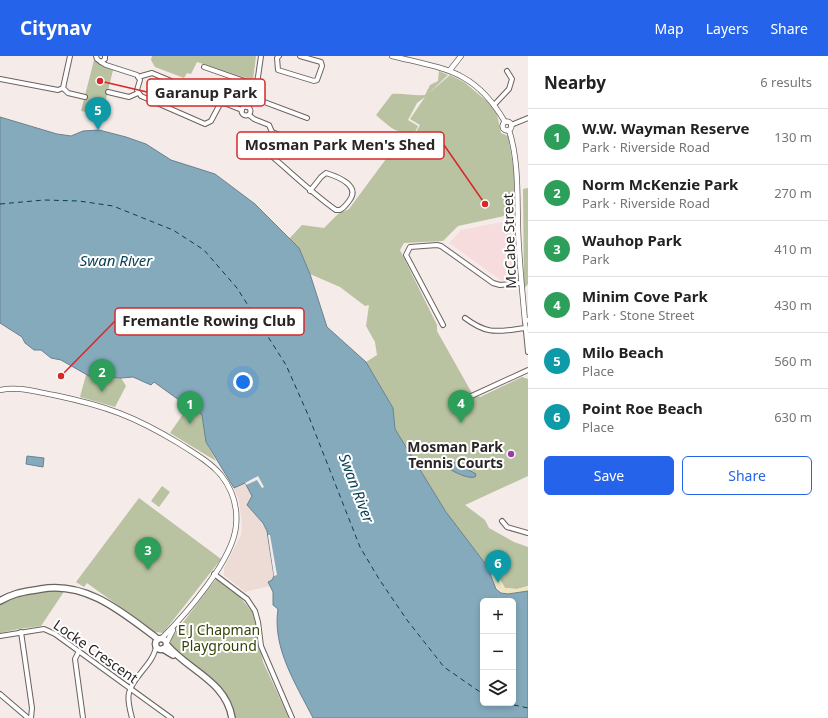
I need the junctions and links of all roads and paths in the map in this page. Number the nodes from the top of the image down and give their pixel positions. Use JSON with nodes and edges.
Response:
{"nodes":[{"id":1,"x":70,"y":56,"type":"edge"},
{"id":2,"x":91,"y":56,"type":"edge"},
{"id":3,"x":261,"y":56,"type":"edge"},
{"id":4,"x":270,"y":56,"type":"edge"},
{"id":5,"x":300,"y":56,"type":"edge"},
{"id":6,"x":392,"y":56,"type":"edge"},
{"id":7,"x":461,"y":56,"type":"edge"},
{"id":8,"x":96,"y":57,"type":"edge"},
{"id":9,"x":278,"y":57,"type":"edge"},
{"id":10,"x":104,"y":59,"type":"edge"},
{"id":11,"x":204,"y":68,"type":"dead end"},
{"id":12,"x":450,"y":70,"type":"junction"},
{"id":13,"x":507,"y":70,"type":"dead end"},
{"id":14,"x":138,"y":77,"type":"junction"},
{"id":15,"x":0,"y":80,"type":"edge"},
{"id":16,"x":256,"y":85,"type":"junction"},
{"id":17,"x":63,"y":88,"type":"junction"},
{"id":18,"x":108,"y":92,"type":"dead end"},
{"id":19,"x":138,"y":93,"type":"junction"},
{"id":20,"x":85,"y":97,"type":"dead end"},
{"id":21,"x":251,"y":97,"type":"junction"},
{"id":22,"x":220,"y":104,"type":"junction"},
{"id":23,"x":494,"y":104,"type":"junction"},
{"id":24,"x":247,"y":107,"type":"junction"},
{"id":25,"x":242,"y":110,"type":"junction"},
{"id":26,"x":249,"y":115,"type":"junction"},
{"id":27,"x":307,"y":118,"type":"dead end"},
{"id":28,"x":528,"y":118,"type":"edge"},
{"id":29,"x":505,"y":122,"type":"junction"},
{"id":30,"x":511,"y":125,"type":"junction"},
{"id":31,"x":509,"y":130,"type":"junction"},
{"id":32,"x":272,"y":132,"type":"junction"},
{"id":33,"x":300,"y":144,"type":"dead end"},
{"id":34,"x":310,"y":191,"type":"junction"},
{"id":35,"x":521,"y":284,"type":"junction"},
{"id":36,"x":465,"y":318,"type":"dead end"},
{"id":37,"x":526,"y":318,"type":"edge"},
{"id":38,"x":443,"y":325,"type":"dead end"},
{"id":39,"x":526,"y":328,"type":"junction"},
{"id":40,"x":528,"y":352,"type":"edge"},
{"id":41,"x":528,"y":370,"type":"edge"},
{"id":42,"x":0,"y":390,"type":"edge"},
{"id":43,"x":454,"y":404,"type":"dead end"},
{"id":44,"x":502,"y":521,"type":"dead end"},
{"id":45,"x":528,"y":534,"type":"edge"},
{"id":46,"x":214,"y":574,"type":"junction"},
{"id":47,"x":0,"y":601,"type":"edge"},
{"id":48,"x":0,"y":604,"type":"edge"},
{"id":49,"x":21,"y":632,"type":"junction"},
{"id":50,"x":0,"y":636,"type":"edge"},
{"id":51,"x":161,"y":644,"type":"junction"},
{"id":52,"x":79,"y":651,"type":"junction"},
{"id":53,"x":130,"y":688,"type":"junction"},
{"id":54,"x":1,"y":697,"type":"edge"},
{"id":55,"x":29,"y":718,"type":"edge"},
{"id":56,"x":83,"y":718,"type":"edge"},
{"id":57,"x":132,"y":718,"type":"edge"},
{"id":58,"x":171,"y":718,"type":"edge"},
{"id":59,"x":231,"y":718,"type":"edge"},
{"id":60,"x":292,"y":718,"type":"edge"}],
"edges":[{"from":1,"to":17,"type":"street"},
{"from":2,"to":8,"type":"street"},
{"from":3,"to":16,"type":"street"},
{"from":4,"to":9,"type":"street"},
{"from":5,"to":9,"type":"street"},
{"from":6,"to":12,"type":"street"},
{"from":7,"to":12,"type":"street"},
{"from":8,"to":10,"type":"street"},
{"from":10,"to":14,"type":"street"},
{"from":11,"to":16,"type":"street"},
{"from":12,"to":23,"type":"street"},
{"from":13,"to":23,"type":"street"},
{"from":14,"to":19,"type":"street"},
{"from":14,"to":22,"type":"street"},
{"from":15,"to":17,"type":"street"},
{"from":16,"to":21,"type":"street"},
{"from":17,"to":20,"type":"street"},
{"from":18,"to":19,"type":"street"},
{"from":19,"to":22,"type":"street"},
{"from":21,"to":24,"type":"street"},
{"from":21,"to":27,"type":"street"},
{"from":22,"to":25,"type":"street"},
{"from":23,"to":29,"type":"street"},
{"from":24,"to":25,"type":"street"},
{"from":24,"to":26,"type":"street"},
{"from":25,"to":26,"type":"street"},
{"from":26,"to":32,"type":"street"},
{"from":28,"to":30,"type":"street"},
{"from":29,"to":30,"type":"street"},
{"from":29,"to":31,"type":"street","name":"McCabe Street"},
{"from":30,"to":31,"type":"street"},
{"from":31,"to":35,"type":"street","name":"McCabe Street"},
{"from":32,"to":33,"type":"street"},
{"from":32,"to":34,"type":"street"},
{"from":34,"to":34,"type":"street"},
{"from":35,"to":37,"type":"street","name":"McCabe Street"},
{"from":35,"to":38,"type":"street"},
{"from":36,"to":39,"type":"street"},
{"from":37,"to":39,"type":"street","name":"McCabe Street"},
{"from":39,"to":40,"type":"street","name":"McCabe Street"},
{"from":41,"to":43,"type":"street"},
{"from":42,"to":46,"type":"street"},
{"from":44,"to":45,"type":"street"},
{"from":46,"to":51,"type":"street"},
{"from":46,"to":60,"type":"street"},
{"from":47,"to":51,"type":"main road"},
{"from":48,"to":51,"type":"main road"},
{"from":49,"to":50,"type":"street","name":"Locke Crescent"},
{"from":49,"to":52,"type":"street","name":"Locke Crescent"},
{"from":49,"to":55,"type":"street"},
{"from":51,"to":53,"type":"street"},
{"from":51,"to":59,"type":"main road"},
{"from":52,"to":53,"type":"street","name":"Locke Crescent"},
{"from":52,"to":56,"type":"street"},
{"from":53,"to":57,"type":"street"},
{"from":53,"to":58,"type":"street","name":"Locke Crescent"},
{"from":54,"to":55,"type":"street"}]}
